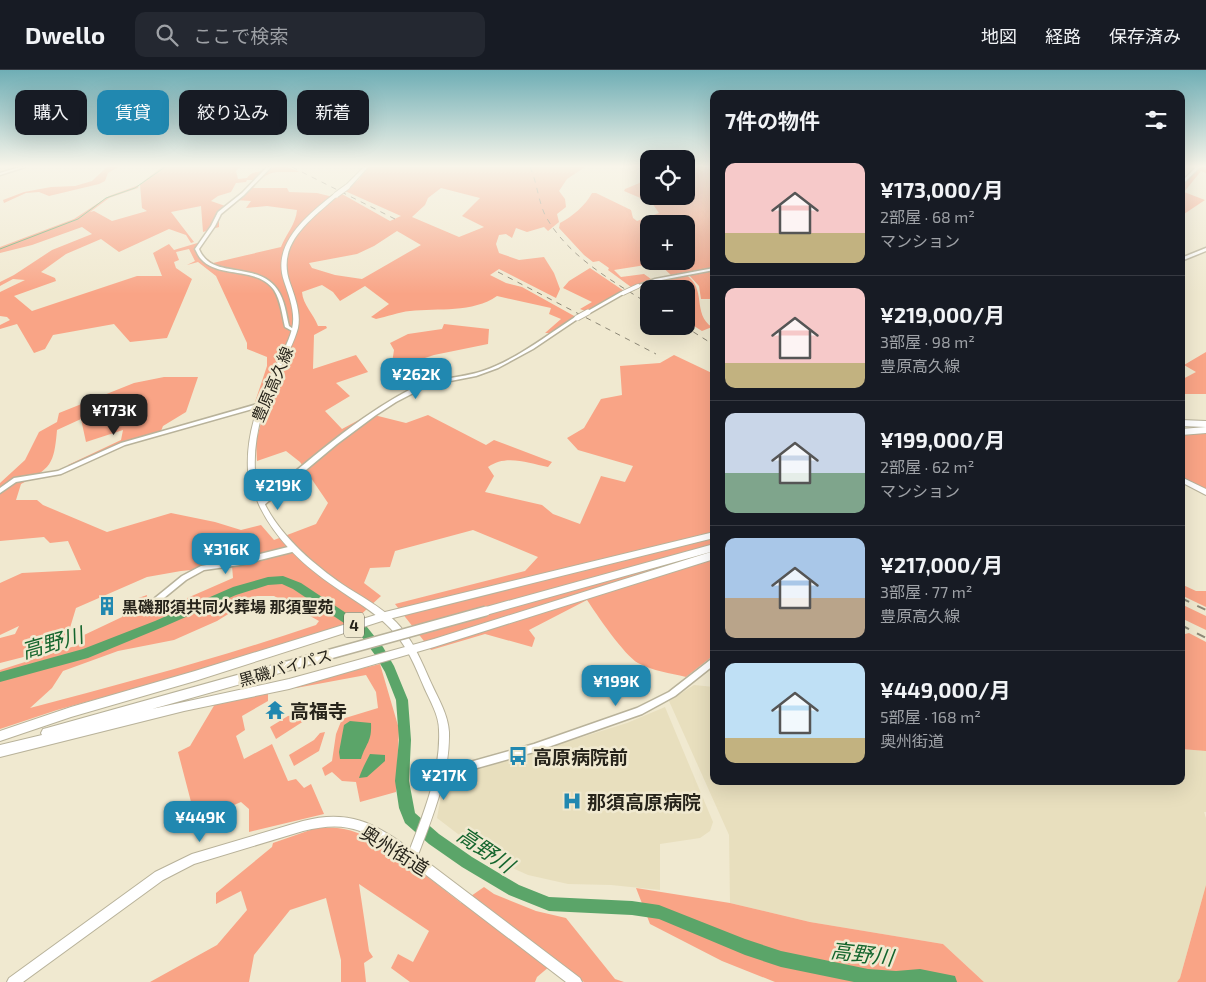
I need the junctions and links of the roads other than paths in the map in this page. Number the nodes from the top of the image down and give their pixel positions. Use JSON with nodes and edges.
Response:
{"nodes":[{"id":1,"x":223,"y":210,"type":"edge"},
{"id":2,"x":319,"y":210,"type":"edge"},
{"id":3,"x":1206,"y":249,"type":"edge"},
{"id":4,"x":1185,"y":258,"type":"edge"},
{"id":5,"x":710,"y":269,"type":"edge"},
{"id":6,"x":294,"y":331,"type":"junction"},
{"id":7,"x":261,"y":405,"type":"junction"},
{"id":8,"x":1185,"y":424,"type":"edge"},
{"id":9,"x":1206,"y":424,"type":"edge"},
{"id":10,"x":1185,"y":428,"type":"edge"},
{"id":11,"x":1206,"y":429,"type":"edge"},
{"id":12,"x":1185,"y":432,"type":"edge"},
{"id":13,"x":1185,"y":481,"type":"edge"},
{"id":14,"x":0,"y":492,"type":"edge"},
{"id":15,"x":1206,"y":492,"type":"edge"},
{"id":16,"x":262,"y":503,"type":"junction"},
{"id":17,"x":710,"y":536,"type":"edge"},
{"id":18,"x":710,"y":548,"type":"edge"},
{"id":19,"x":292,"y":550,"type":"junction"},
{"id":20,"x":710,"y":556,"type":"edge"},
{"id":21,"x":157,"y":600,"type":"dead end"},
{"id":22,"x":385,"y":616,"type":"junction"},
{"id":23,"x":413,"y":649,"type":"junction"},
{"id":24,"x":710,"y":663,"type":"edge"},
{"id":25,"x":0,"y":736,"type":"edge"},
{"id":26,"x":0,"y":746,"type":"edge"},
{"id":27,"x":0,"y":751,"type":"edge"},
{"id":28,"x":438,"y":776,"type":"junction"},
{"id":29,"x":412,"y":858,"type":"junction"},
{"id":30,"x":13,"y":982,"type":"edge"},
{"id":31,"x":576,"y":982,"type":"edge"}],
"edges":[{"from":1,"to":6,"type":"street"},
{"from":2,"to":6,"type":"main road","name":"豊原高久線","bridge":true},
{"from":3,"to":4,"type":"street"},
{"from":5,"to":16,"type":"street","bridge":true},
{"from":6,"to":7,"type":"main road","name":"豊原高久線"},
{"from":7,"to":14,"type":"street"},
{"from":7,"to":16,"type":"main road","name":"豊原高久線"},
{"from":8,"to":9,"type":"highway"},
{"from":10,"to":11,"type":"highway"},
{"from":11,"to":12,"type":"highway"},
{"from":13,"to":15,"type":"main road"},
{"from":16,"to":19,"type":"main road","name":"豊原高久線"},
{"from":17,"to":22,"type":"highway","number":"4"},
{"from":18,"to":26,"type":"highway","name":"黒磯バイパス","number":"4","bridge":true},
{"from":19,"to":21,"type":"street"},
{"from":19,"to":22,"type":"main road","name":"豊原高久線"},
{"from":20,"to":23,"type":"highway"},
{"from":22,"to":23,"type":"main road","name":"豊原高久線"},
{"from":22,"to":25,"type":"highway","number":"4"},
{"from":23,"to":27,"type":"highway"},
{"from":23,"to":28,"type":"main road","name":"豊原高久線"},
{"from":24,"to":28,"type":"street"},
{"from":28,"to":29,"type":"main road","name":"豊原高久線"},
{"from":29,"to":30,"type":"main road","name":"奥州街道"},
{"from":29,"to":31,"type":"main road","name":"奥州街道"}]}
